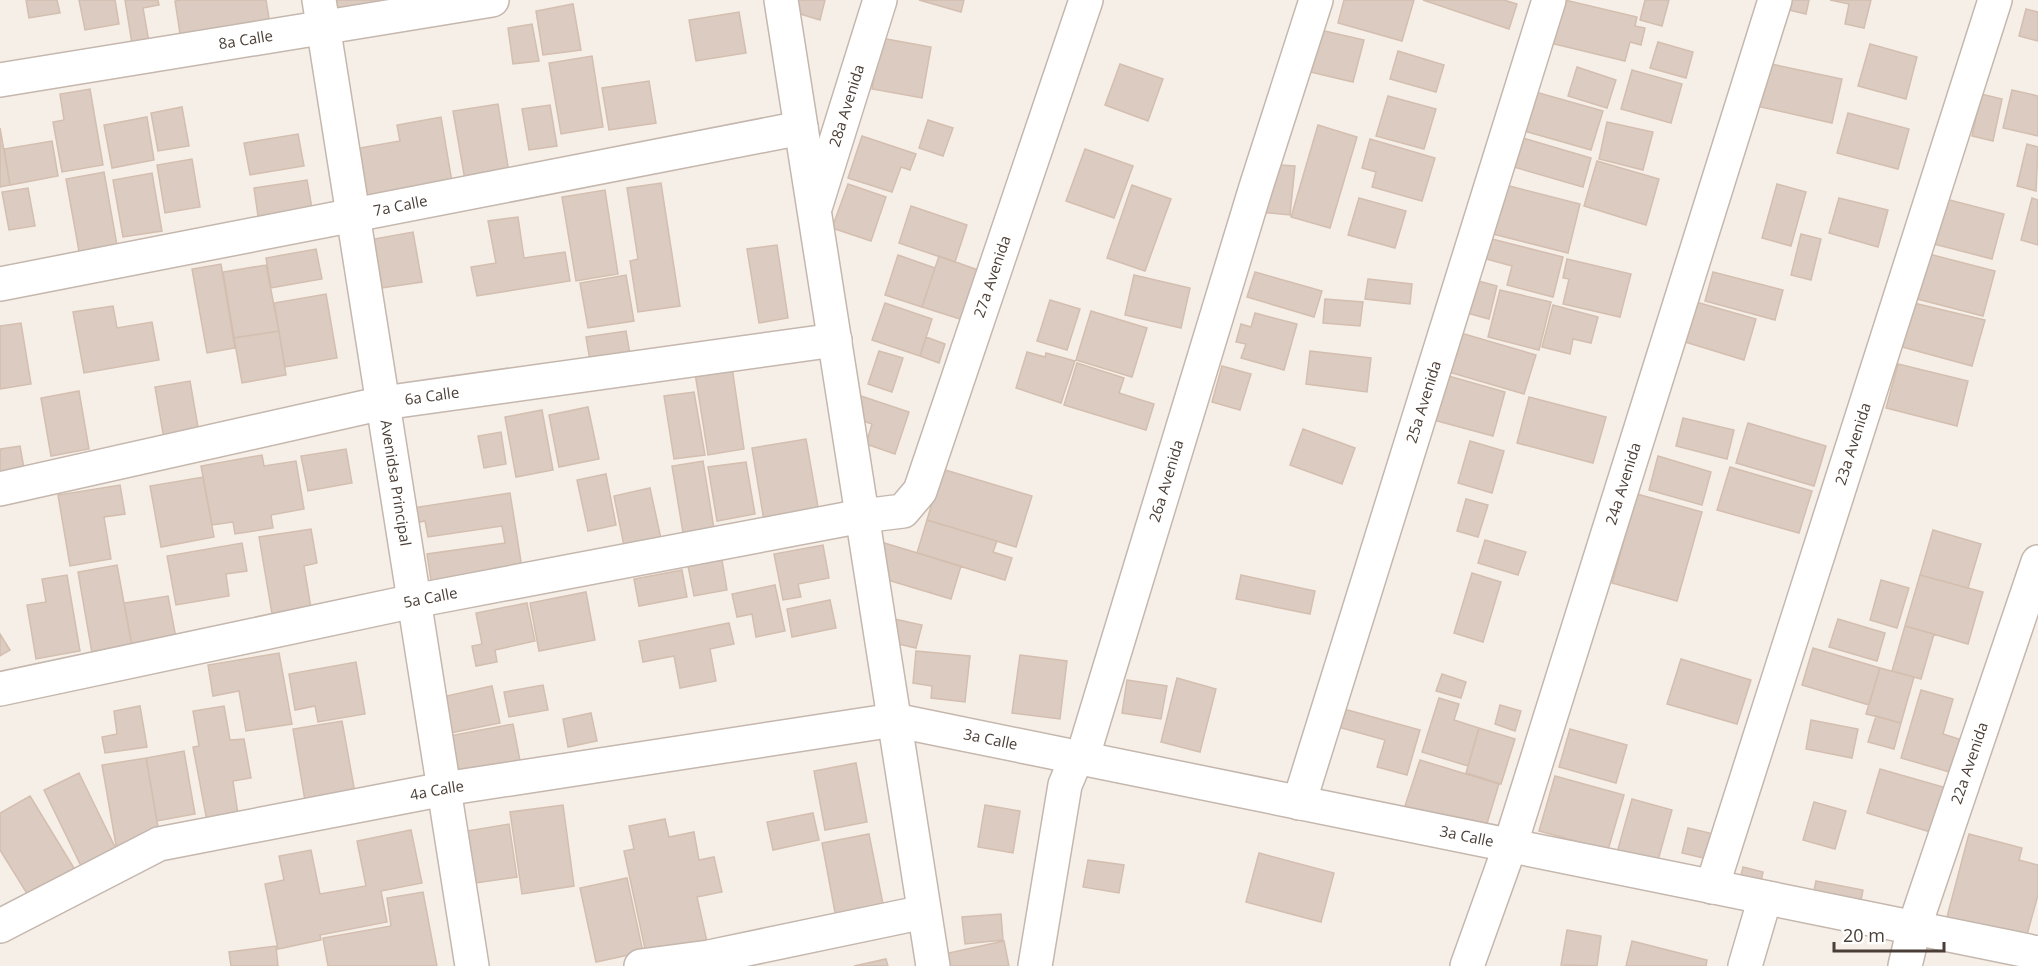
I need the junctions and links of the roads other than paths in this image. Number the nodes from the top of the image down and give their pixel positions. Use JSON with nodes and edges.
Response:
{"nodes":[{"id":1,"x":492,"y":0,"type":"edge"},
{"id":2,"x":781,"y":0,"type":"edge"},
{"id":3,"x":880,"y":0,"type":"edge"},
{"id":4,"x":1086,"y":0,"type":"edge"},
{"id":5,"x":1316,"y":0,"type":"edge"},
{"id":6,"x":1549,"y":0,"type":"edge"},
{"id":7,"x":1775,"y":0,"type":"edge"},
{"id":8,"x":1995,"y":0,"type":"edge"},
{"id":9,"x":321,"y":14,"type":"edge"},
{"id":10,"x":0,"y":80,"type":"edge"},
{"id":11,"x":801,"y":128,"type":"junction"},
{"id":12,"x":814,"y":211,"type":"junction"},
{"id":13,"x":353,"y":216,"type":"junction"},
{"id":14,"x":0,"y":284,"type":"edge"},
{"id":15,"x":834,"y":340,"type":"junction"},
{"id":16,"x":383,"y":404,"type":"junction"},
{"id":17,"x":0,"y":489,"type":"edge"},
{"id":18,"x":862,"y":516,"type":"junction"},
{"id":19,"x":2038,"y":562,"type":"edge"},
{"id":20,"x":414,"y":601,"type":"junction"},
{"id":21,"x":0,"y":689,"type":"edge"},
{"id":22,"x":894,"y":720,"type":"junction"},
{"id":23,"x":1082,"y":759,"type":"junction"},
{"id":24,"x":444,"y":789,"type":"junction"},
{"id":25,"x":1299,"y":803,"type":"junction"},
{"id":26,"x":1510,"y":846,"type":"junction"},
{"id":27,"x":1712,"y":887,"type":"junction"},
{"id":28,"x":1765,"y":898,"type":"junction"},
{"id":29,"x":924,"y":912,"type":"junction"},
{"id":30,"x":0,"y":926,"type":"edge"},
{"id":31,"x":1914,"y":928,"type":"junction"},
{"id":32,"x":2038,"y":953,"type":"edge"},
{"id":33,"x":472,"y":966,"type":"edge"},
{"id":34,"x":641,"y":966,"type":"edge"},
{"id":35,"x":933,"y":966,"type":"edge"},
{"id":36,"x":1035,"y":966,"type":"edge"},
{"id":37,"x":1467,"y":966,"type":"edge"},
{"id":38,"x":1745,"y":966,"type":"edge"},
{"id":39,"x":1905,"y":966,"type":"edge"}],
"edges":[{"from":1,"to":9,"type":"street","name":"8a Calle"},
{"from":2,"to":11,"type":"street"},
{"from":3,"to":12,"type":"street","name":"28a Avenida"},
{"from":4,"to":18,"type":"street","name":"27a Avenida"},
{"from":5,"to":23,"type":"street","name":"26a Avenida"},
{"from":6,"to":25,"type":"street","name":"25a Avenida"},
{"from":7,"to":26,"type":"street","name":"24a Avenida"},
{"from":8,"to":27,"type":"street","name":"23a Avenida"},
{"from":9,"to":10,"type":"street","name":"8a Calle"},
{"from":9,"to":13,"type":"street","name":"Avenidsa Principal"},
{"from":11,"to":12,"type":"street"},
{"from":11,"to":13,"type":"street","name":"7a Calle"},
{"from":12,"to":15,"type":"street"},
{"from":13,"to":14,"type":"street","name":"7a Calle"},
{"from":13,"to":16,"type":"street","name":"Avenidsa Principal"},
{"from":15,"to":16,"type":"street","name":"6a Calle"},
{"from":15,"to":18,"type":"street"},
{"from":16,"to":17,"type":"street","name":"6a Calle"},
{"from":16,"to":20,"type":"street","name":"Avenidsa Principal"},
{"from":18,"to":20,"type":"street","name":"5a Calle"},
{"from":18,"to":22,"type":"street"},
{"from":19,"to":31,"type":"street","name":"22a Avenida"},
{"from":20,"to":21,"type":"street","name":"5a Calle"},
{"from":20,"to":24,"type":"street","name":"Avenidsa Principal"},
{"from":22,"to":23,"type":"street","name":"3a Calle"},
{"from":22,"to":24,"type":"street","name":"4a Calle"},
{"from":22,"to":29,"type":"street"},
{"from":23,"to":25,"type":"street","name":"3a Calle"},
{"from":23,"to":36,"type":"street","name":"26a Avenida"},
{"from":24,"to":30,"type":"street","name":"4a Calle"},
{"from":24,"to":33,"type":"street","name":"Avenidsa Principal"},
{"from":25,"to":26,"type":"street","name":"3a Calle"},
{"from":26,"to":27,"type":"street","name":"3a Calle"},
{"from":26,"to":37,"type":"street","name":"24a Avenida"},
{"from":27,"to":28,"type":"street","name":"3a Calle"},
{"from":28,"to":31,"type":"street","name":"3a Calle"},
{"from":28,"to":38,"type":"street"},
{"from":29,"to":34,"type":"street"},
{"from":29,"to":35,"type":"street"},
{"from":31,"to":32,"type":"street","name":"3a Calle"},
{"from":31,"to":39,"type":"street","name":"22a Avenida"}]}
